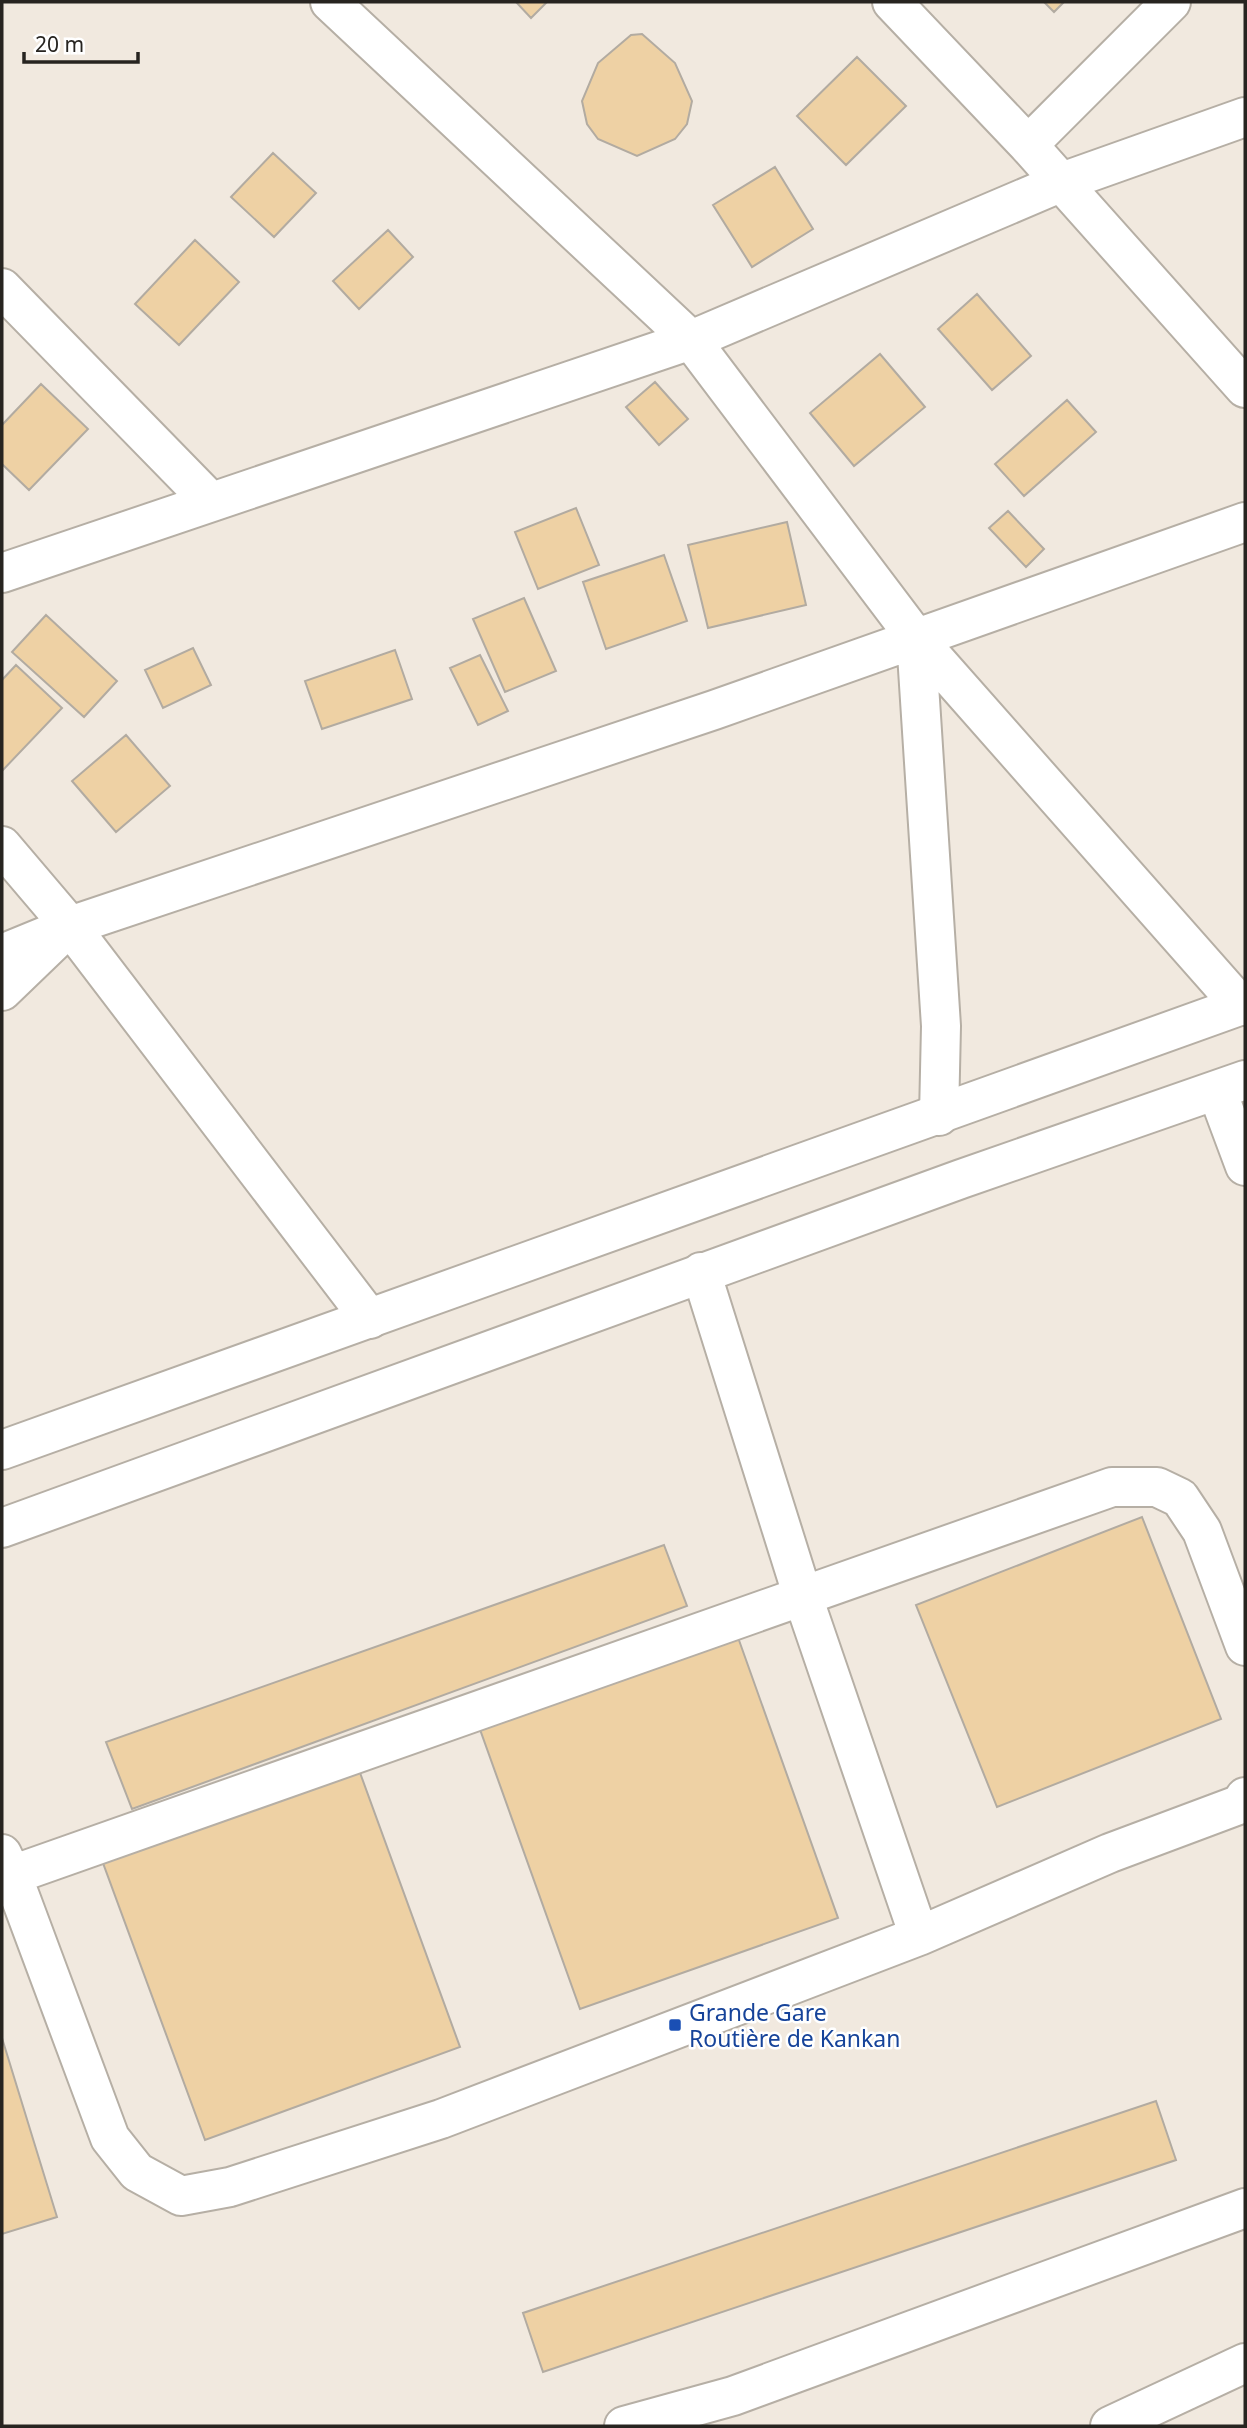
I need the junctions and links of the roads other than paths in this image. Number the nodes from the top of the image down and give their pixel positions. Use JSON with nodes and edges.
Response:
{"nodes":[{"id":1,"x":330,"y":2,"type":"edge"},
{"id":2,"x":892,"y":2,"type":"edge"},
{"id":3,"x":1171,"y":2,"type":"edge"},
{"id":4,"x":1245,"y":117,"type":"edge"},
{"id":5,"x":1028,"y":145,"type":"junction"},
{"id":6,"x":1062,"y":182,"type":"junction"},
{"id":7,"x":2,"y":288,"type":"edge"},
{"id":8,"x":691,"y":340,"type":"junction"},
{"id":9,"x":1245,"y":388,"type":"edge"},
{"id":10,"x":211,"y":502,"type":"junction"},
{"id":11,"x":1245,"y":522,"type":"edge"},
{"id":12,"x":2,"y":573,"type":"edge"},
{"id":13,"x":916,"y":638,"type":"junction"},
{"id":14,"x":2,"y":846,"type":"edge"},
{"id":15,"x":70,"y":926,"type":"junction"},
{"id":16,"x":2,"y":954,"type":"edge"},
{"id":17,"x":2,"y":991,"type":"edge"},
{"id":18,"x":1243,"y":1005,"type":"edge"},
{"id":19,"x":1231,"y":1086,"type":"edge"},
{"id":20,"x":939,"y":1116,"type":"junction"},
{"id":21,"x":1245,"y":1166,"type":"edge"},
{"id":22,"x":701,"y":1272,"type":"junction"},
{"id":23,"x":370,"y":1319,"type":"junction"},
{"id":24,"x":2,"y":1450,"type":"edge"},
{"id":25,"x":2,"y":1528,"type":"edge"},
{"id":26,"x":803,"y":1597,"type":"junction"},
{"id":27,"x":1245,"y":1646,"type":"edge"},
{"id":28,"x":1245,"y":1797,"type":"edge"},
{"id":29,"x":7,"y":1864,"type":"edge"},
{"id":30,"x":919,"y":1936,"type":"junction"},
{"id":31,"x":1245,"y":2208,"type":"edge"},
{"id":32,"x":1245,"y":2363,"type":"edge"},
{"id":33,"x":624,"y":2426,"type":"edge"},
{"id":34,"x":1111,"y":2426,"type":"edge"}],
"edges":[{"from":1,"to":8,"type":"street"},
{"from":2,"to":5,"type":"street"},
{"from":3,"to":5,"type":"street"},
{"from":4,"to":6,"type":"street"},
{"from":5,"to":6,"type":"street"},
{"from":6,"to":8,"type":"street"},
{"from":6,"to":9,"type":"street"},
{"from":7,"to":10,"type":"street"},
{"from":8,"to":10,"type":"street"},
{"from":8,"to":13,"type":"street"},
{"from":10,"to":12,"type":"street"},
{"from":11,"to":13,"type":"street"},
{"from":13,"to":15,"type":"street"},
{"from":13,"to":18,"type":"street"},
{"from":13,"to":20,"type":"street"},
{"from":14,"to":15,"type":"street"},
{"from":15,"to":16,"type":"street"},
{"from":15,"to":17,"type":"street"},
{"from":15,"to":23,"type":"street"},
{"from":18,"to":20,"type":"street"},
{"from":19,"to":21,"type":"street"},
{"from":19,"to":22,"type":"street"},
{"from":20,"to":23,"type":"street"},
{"from":22,"to":25,"type":"street"},
{"from":22,"to":26,"type":"street"},
{"from":23,"to":24,"type":"street"},
{"from":26,"to":27,"type":"street"},
{"from":26,"to":29,"type":"street"},
{"from":26,"to":30,"type":"street"},
{"from":28,"to":30,"type":"street"},
{"from":29,"to":30,"type":"street"},
{"from":31,"to":33,"type":"street"},
{"from":32,"to":34,"type":"street"}]}
